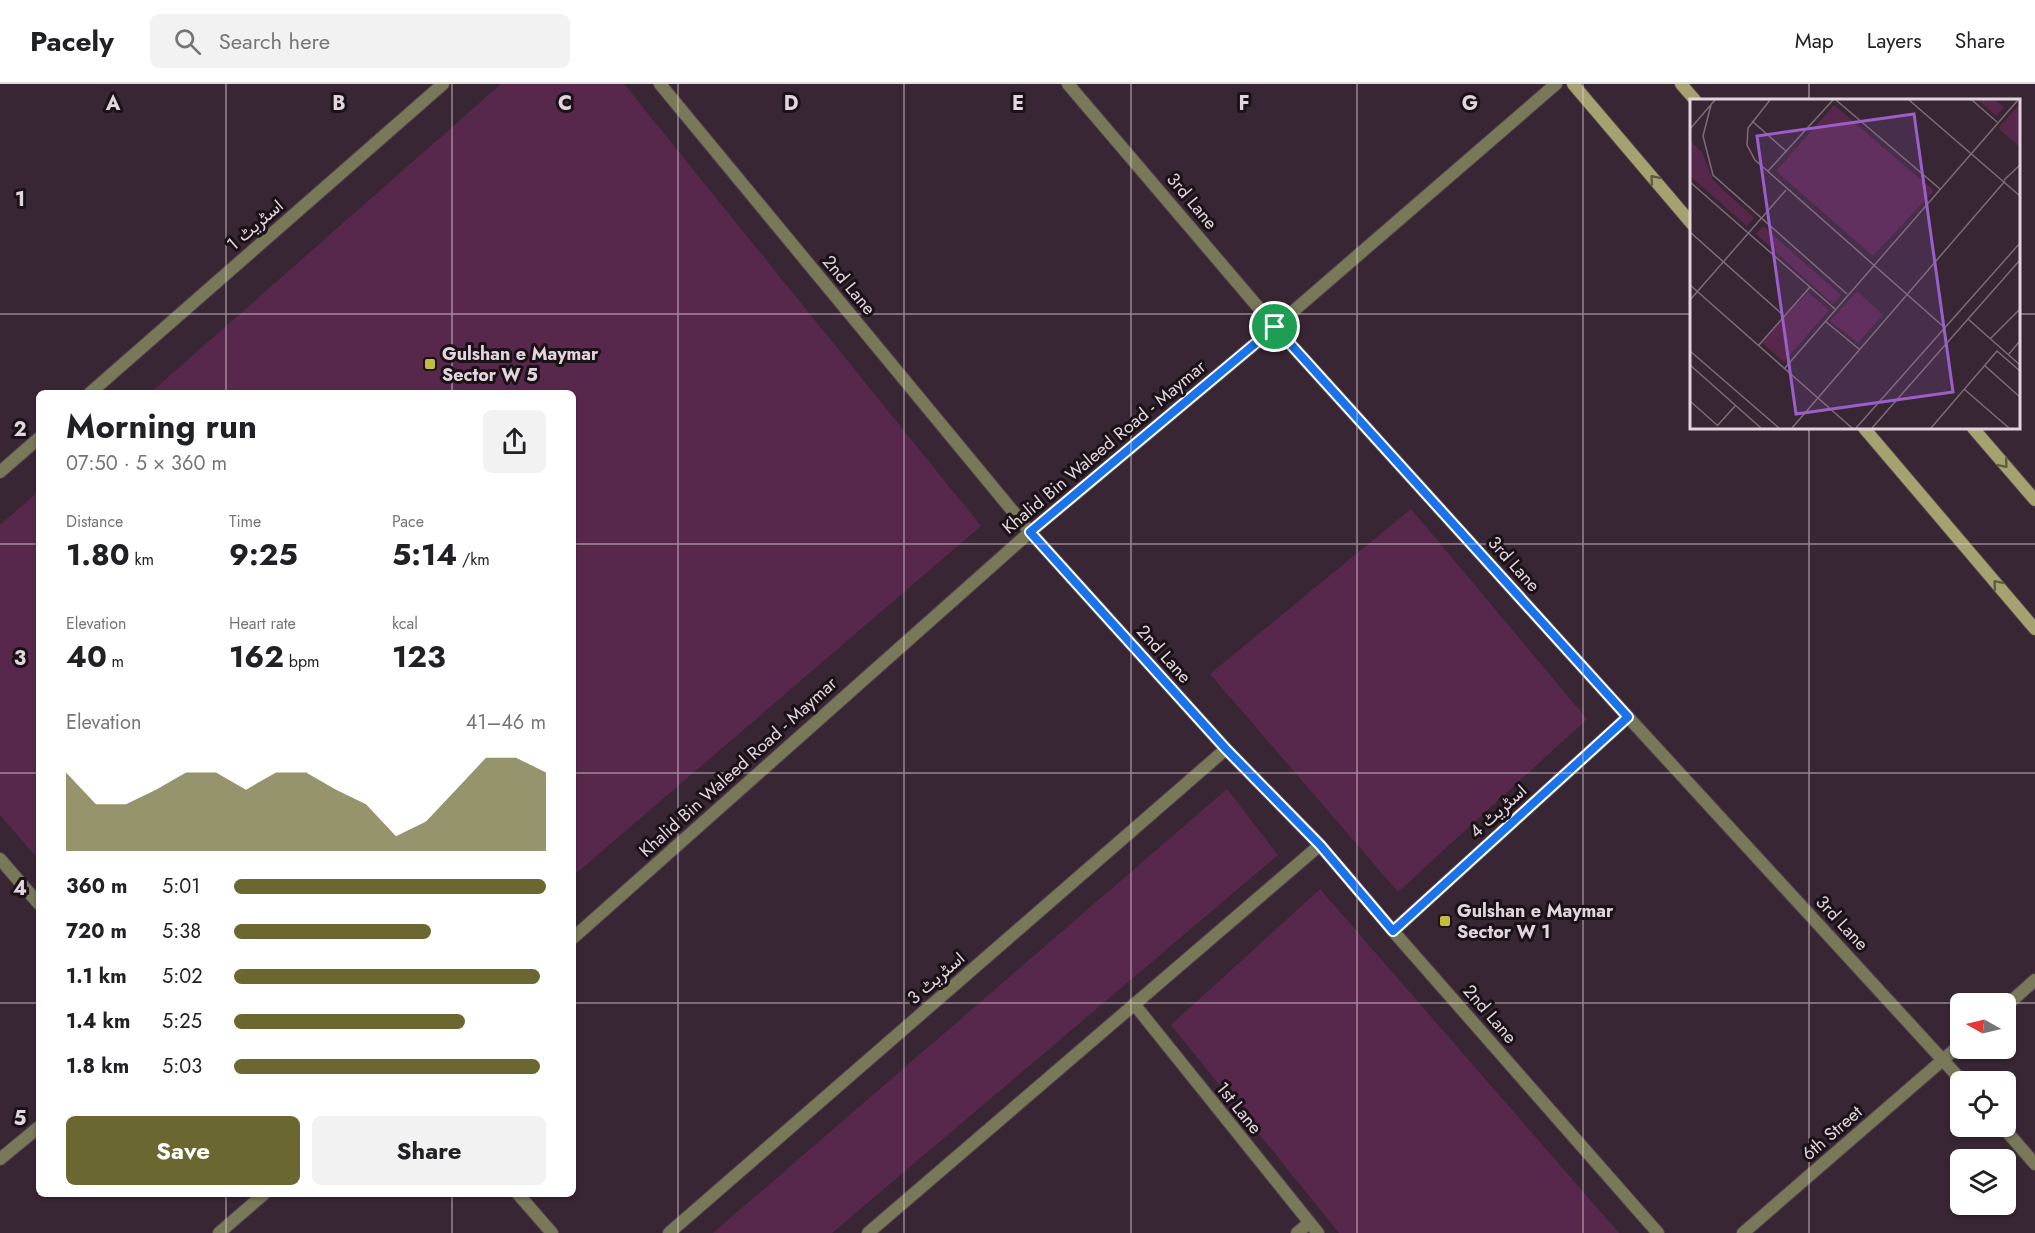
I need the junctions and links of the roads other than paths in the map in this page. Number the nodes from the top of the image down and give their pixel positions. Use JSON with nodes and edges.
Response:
{"nodes":[{"id":1,"x":443,"y":84,"type":"edge"},
{"id":2,"x":660,"y":84,"type":"edge"},
{"id":3,"x":1068,"y":84,"type":"edge"},
{"id":4,"x":1556,"y":84,"type":"edge"},
{"id":5,"x":1573,"y":84,"type":"edge"},
{"id":6,"x":1681,"y":84,"type":"edge"},
{"id":7,"x":1694,"y":99,"type":"edge"},
{"id":8,"x":1690,"y":222,"type":"edge"},
{"id":9,"x":1275,"y":327,"type":"junction"},
{"id":10,"x":93,"y":390,"type":"edge"},
{"id":11,"x":1865,"y":429,"type":"edge"},
{"id":12,"x":1974,"y":429,"type":"edge"},
{"id":13,"x":36,"y":441,"type":"edge"},
{"id":14,"x":0,"y":472,"type":"edge"},
{"id":15,"x":2035,"y":501,"type":"edge"},
{"id":16,"x":1030,"y":532,"type":"junction"},
{"id":17,"x":2035,"y":629,"type":"edge"},
{"id":18,"x":1628,"y":717,"type":"junction"},
{"id":19,"x":1226,"y":749,"type":"junction"},
{"id":20,"x":1320,"y":845,"type":"junction"},
{"id":21,"x":0,"y":859,"type":"edge"},
{"id":22,"x":36,"y":901,"type":"edge"},
{"id":23,"x":1393,"y":931,"type":"junction"},
{"id":24,"x":576,"y":935,"type":"edge"},
{"id":25,"x":2035,"y":980,"type":"edge"},
{"id":26,"x":2016,"y":997,"type":"edge"},
{"id":27,"x":1134,"y":1004,"type":"junction"},
{"id":28,"x":1950,"y":1054,"type":"edge"},
{"id":29,"x":1944,"y":1059,"type":"junction"},
{"id":30,"x":1954,"y":1071,"type":"edge"},
{"id":31,"x":36,"y":1129,"type":"edge"},
{"id":32,"x":2012,"y":1137,"type":"edge"},
{"id":33,"x":0,"y":1159,"type":"edge"},
{"id":34,"x":2035,"y":1164,"type":"edge"},
{"id":35,"x":261,"y":1197,"type":"edge"},
{"id":36,"x":521,"y":1197,"type":"edge"},
{"id":37,"x":1309,"y":1223,"type":"junction"},
{"id":38,"x":219,"y":1233,"type":"edge"},
{"id":39,"x":552,"y":1233,"type":"edge"},
{"id":40,"x":669,"y":1233,"type":"edge"},
{"id":41,"x":868,"y":1233,"type":"edge"},
{"id":42,"x":1297,"y":1233,"type":"edge"},
{"id":43,"x":1318,"y":1233,"type":"edge"},
{"id":44,"x":1659,"y":1233,"type":"edge"},
{"id":45,"x":1743,"y":1233,"type":"edge"}],
"edges":[{"from":1,"to":10,"type":"street","name":"اسٹریٹ 1"},
{"from":2,"to":16,"type":"street","name":"2nd Lane"},
{"from":3,"to":9,"type":"street","name":"3rd Lane"},
{"from":4,"to":9,"type":"street","name":"Khalid Bin Waleed Road - Maymar"},
{"from":8,"to":5,"type":"main road","one_way":true},
{"from":6,"to":7,"type":"main road"},
{"from":9,"to":16,"type":"street","name":"Khalid Bin Waleed Road - Maymar"},
{"from":9,"to":18,"type":"street","name":"3rd Lane"},
{"from":17,"to":11,"type":"main road","one_way":true},
{"from":12,"to":15,"type":"main road","one_way":true},
{"from":13,"to":14,"type":"street"},
{"from":16,"to":19,"type":"street","name":"2nd Lane"},
{"from":16,"to":24,"type":"street","name":"Khalid Bin Waleed Road - Maymar"},
{"from":18,"to":23,"type":"street","name":"اسٹریٹ 4"},
{"from":18,"to":29,"type":"street","name":"3rd Lane"},
{"from":19,"to":20,"type":"street","name":"2nd Lane"},
{"from":19,"to":40,"type":"street","name":"اسٹریٹ 3"},
{"from":20,"to":23,"type":"street","name":"2nd Lane"},
{"from":20,"to":27,"type":"street"},
{"from":21,"to":22,"type":"street"},
{"from":23,"to":44,"type":"street","name":"2nd Lane"},
{"from":25,"to":26,"type":"street"},
{"from":27,"to":37,"type":"street","name":"1st Lane"},
{"from":27,"to":41,"type":"street"},
{"from":28,"to":29,"type":"street","name":"6th Street"},
{"from":29,"to":30,"type":"street","name":"3rd Lane"},
{"from":29,"to":45,"type":"street","name":"6th Street"},
{"from":31,"to":33,"type":"street"},
{"from":32,"to":34,"type":"street"},
{"from":35,"to":38,"type":"street"},
{"from":36,"to":39,"type":"street"},
{"from":37,"to":42,"type":"street"},
{"from":37,"to":43,"type":"street","name":"1st Lane"}]}
